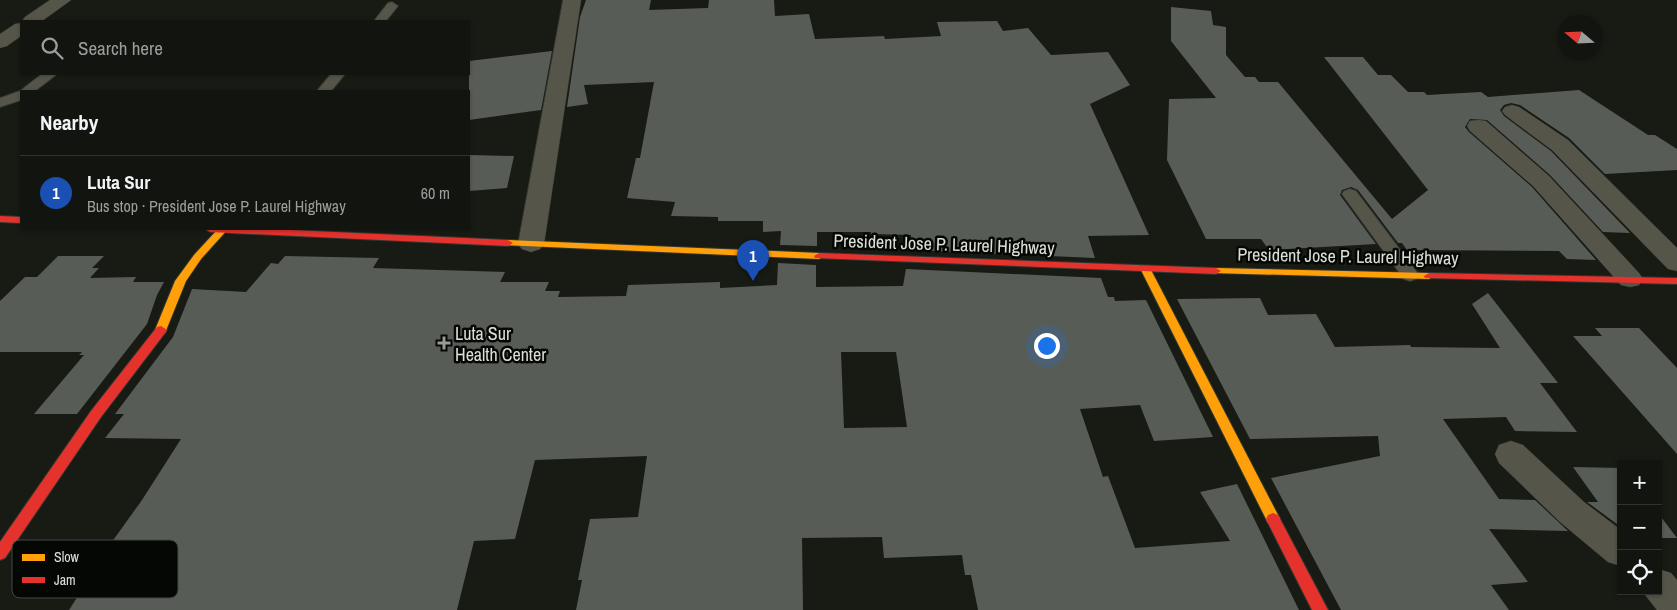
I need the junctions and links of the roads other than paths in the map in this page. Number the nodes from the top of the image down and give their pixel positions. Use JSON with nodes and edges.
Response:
{"nodes":[{"id":1,"x":62,"y":0,"type":"edge"},
{"id":2,"x":572,"y":0,"type":"edge"},
{"id":3,"x":392,"y":6,"type":"dead end"},
{"id":4,"x":32,"y":20,"type":"edge"},
{"id":5,"x":381,"y":20,"type":"edge"},
{"id":6,"x":20,"y":29,"type":"edge"},
{"id":7,"x":0,"y":42,"type":"edge"},
{"id":8,"x":49,"y":75,"type":"edge"},
{"id":9,"x":337,"y":75,"type":"edge"},
{"id":10,"x":28,"y":90,"type":"edge"},
{"id":11,"x":325,"y":90,"type":"edge"},
{"id":12,"x":20,"y":95,"type":"edge"},
{"id":13,"x":0,"y":103,"type":"edge"},
{"id":14,"x":1512,"y":111,"type":"dead end"},
{"id":15,"x":1478,"y":126,"type":"dead end"},
{"id":16,"x":1350,"y":194,"type":"dead end"},
{"id":17,"x":0,"y":219,"type":"edge"},
{"id":18,"x":20,"y":220,"type":"edge"},
{"id":19,"x":222,"y":230,"type":"edge"},
{"id":20,"x":244,"y":230,"type":"edge"},
{"id":21,"x":531,"y":244,"type":"junction"},
{"id":22,"x":1677,"y":263,"type":"edge"},
{"id":23,"x":1146,"y":270,"type":"junction"},
{"id":24,"x":1410,"y":275,"type":"junction"},
{"id":25,"x":1630,"y":279,"type":"junction"},
{"id":26,"x":1677,"y":281,"type":"edge"},
{"id":27,"x":1511,"y":454,"type":"dead end"},
{"id":28,"x":1620,"y":550,"type":"edge"},
{"id":29,"x":0,"y":554,"type":"edge"},
{"id":30,"x":1662,"y":589,"type":"edge"},
{"id":31,"x":1677,"y":606,"type":"edge"},
{"id":32,"x":1320,"y":610,"type":"edge"}],
"edges":[{"from":1,"to":4,"type":"street"},
{"from":2,"to":21,"type":"street"},
{"from":3,"to":5,"type":"lane"},
{"from":6,"to":7,"type":"street"},
{"from":8,"to":10,"type":"lane"},
{"from":9,"to":11,"type":"lane"},
{"from":12,"to":13,"type":"lane"},
{"from":14,"to":22,"type":"street"},
{"from":15,"to":25,"type":"street"},
{"from":16,"to":24,"type":"lane"},
{"from":17,"to":18,"type":"main road"},
{"from":19,"to":29,"type":"main road"},
{"from":20,"to":21,"type":"main road","name":"President Jose P. Laurel Highway"},
{"from":21,"to":23,"type":"main road","name":"President Jose P. Laurel Highway"},
{"from":23,"to":24,"type":"main road","name":"President Jose P. Laurel Highway"},
{"from":23,"to":32,"type":"main road"},
{"from":24,"to":25,"type":"main road","name":"President Jose P. Laurel Highway"},
{"from":25,"to":26,"type":"main road","name":"President Jose P. Laurel Highway"},
{"from":27,"to":28,"type":"street"},
{"from":30,"to":31,"type":"street"}]}
